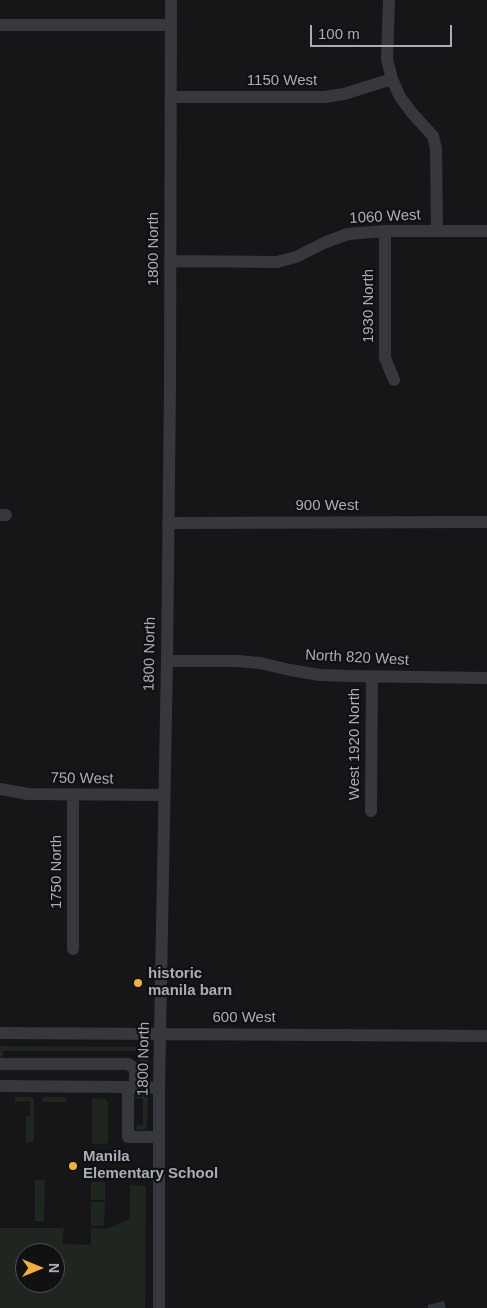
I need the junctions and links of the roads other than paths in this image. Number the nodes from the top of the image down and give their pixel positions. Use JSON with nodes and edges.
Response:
{"nodes":[{"id":1,"x":171,"y":0,"type":"edge"},
{"id":2,"x":390,"y":0,"type":"edge"},
{"id":3,"x":0,"y":25,"type":"edge"},
{"id":4,"x":171,"y":25,"type":"junction"},
{"id":5,"x":392,"y":79,"type":"junction"},
{"id":6,"x":171,"y":97,"type":"junction"},
{"id":7,"x":385,"y":231,"type":"junction"},
{"id":8,"x":437,"y":231,"type":"junction"},
{"id":9,"x":487,"y":231,"type":"edge"},
{"id":10,"x":170,"y":261,"type":"junction"},
{"id":11,"x":394,"y":380,"type":"dead end"},
{"id":12,"x":487,"y":522,"type":"edge"},
{"id":13,"x":168,"y":523,"type":"junction"},
{"id":14,"x":167,"y":661,"type":"junction"},
{"id":15,"x":372,"y":677,"type":"junction"},
{"id":16,"x":487,"y":678,"type":"edge"},
{"id":17,"x":0,"y":789,"type":"edge"},
{"id":18,"x":73,"y":795,"type":"junction"},
{"id":19,"x":164,"y":795,"type":"junction"},
{"id":20,"x":371,"y":811,"type":"dead end"},
{"id":21,"x":73,"y":949,"type":"dead end"},
{"id":22,"x":0,"y":1033,"type":"edge"},
{"id":23,"x":161,"y":1033,"type":"junction"},
{"id":24,"x":487,"y":1036,"type":"edge"},
{"id":25,"x":0,"y":1064,"type":"edge"},
{"id":26,"x":0,"y":1086,"type":"edge"},
{"id":27,"x":131,"y":1087,"type":"junction"},
{"id":28,"x":159,"y":1088,"type":"junction"},
{"id":29,"x":159,"y":1137,"type":"junction"},
{"id":30,"x":159,"y":1308,"type":"edge"}],
"edges":[{"from":1,"to":4,"type":"street","name":"1800 North"},
{"from":2,"to":5,"type":"street"},
{"from":3,"to":4,"type":"street"},
{"from":4,"to":6,"type":"street","name":"1800 North"},
{"from":5,"to":6,"type":"street","name":"1150 West"},
{"from":5,"to":8,"type":"street"},
{"from":6,"to":10,"type":"street","name":"1800 North"},
{"from":7,"to":8,"type":"street","name":"1060 West"},
{"from":7,"to":10,"type":"street","name":"1060 West"},
{"from":7,"to":11,"type":"street","name":"1930 North"},
{"from":8,"to":9,"type":"street","name":"1060 West"},
{"from":10,"to":13,"type":"street","name":"1800 North"},
{"from":12,"to":13,"type":"street","name":"900 West"},
{"from":13,"to":14,"type":"street","name":"1800 North"},
{"from":14,"to":15,"type":"street","name":"North 820 West"},
{"from":14,"to":19,"type":"street","name":"1800 North"},
{"from":15,"to":16,"type":"street","name":"North 820 West"},
{"from":15,"to":20,"type":"street","name":"West 1920 North"},
{"from":17,"to":18,"type":"street","name":"750 West"},
{"from":18,"to":19,"type":"street","name":"750 West"},
{"from":18,"to":21,"type":"street","name":"1750 North"},
{"from":19,"to":23,"type":"street","name":"1800 North"},
{"from":22,"to":23,"type":"street","name":"600 West"},
{"from":23,"to":24,"type":"street","name":"600 West"},
{"from":23,"to":28,"type":"street","name":"1800 North"},
{"from":25,"to":27,"type":"street"},
{"from":26,"to":27,"type":"street"},
{"from":27,"to":28,"type":"street"},
{"from":27,"to":29,"type":"street"},
{"from":28,"to":29,"type":"street","name":"1800 North"},
{"from":29,"to":30,"type":"street","name":"1800 North"}]}
